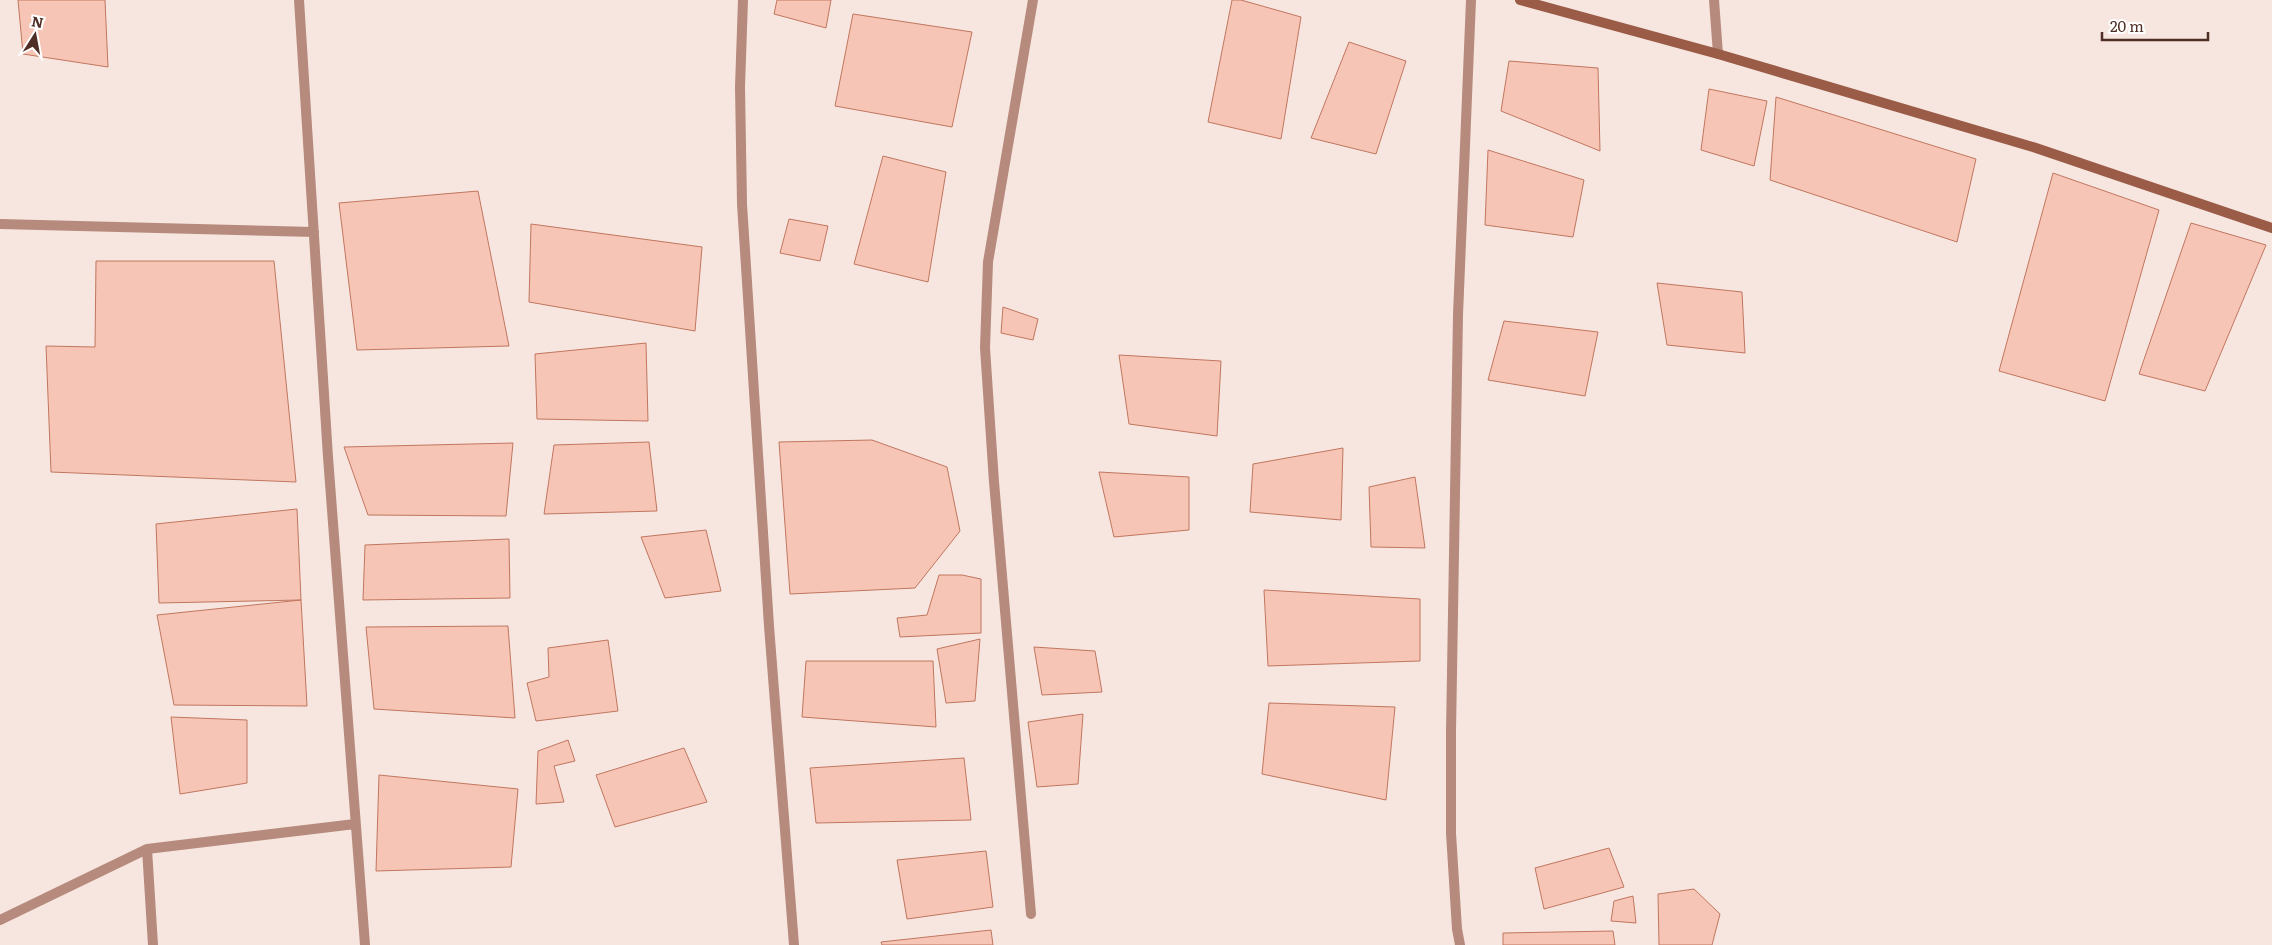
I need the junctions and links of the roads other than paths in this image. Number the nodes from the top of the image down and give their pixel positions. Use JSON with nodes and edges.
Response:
{"nodes":[{"id":1,"x":300,"y":0,"type":"edge"},
{"id":2,"x":743,"y":0,"type":"edge"},
{"id":3,"x":1033,"y":0,"type":"edge"},
{"id":4,"x":1471,"y":0,"type":"edge"},
{"id":5,"x":1520,"y":0,"type":"edge"},
{"id":6,"x":1714,"y":0,"type":"edge"},
{"id":7,"x":1718,"y":54,"type":"junction"},
{"id":8,"x":0,"y":224,"type":"edge"},
{"id":9,"x":2272,"y":228,"type":"edge"},
{"id":10,"x":314,"y":232,"type":"junction"},
{"id":11,"x":355,"y":824,"type":"junction"},
{"id":12,"x":147,"y":849,"type":"junction"},
{"id":13,"x":1031,"y":914,"type":"dead end"},
{"id":14,"x":0,"y":920,"type":"edge"},
{"id":15,"x":153,"y":945,"type":"edge"},
{"id":16,"x":365,"y":945,"type":"edge"},
{"id":17,"x":794,"y":945,"type":"edge"},
{"id":18,"x":1460,"y":945,"type":"edge"}],
"edges":[{"from":1,"to":10,"type":"street"},
{"from":2,"to":17,"type":"street"},
{"from":3,"to":13,"type":"street"},
{"from":4,"to":18,"type":"street"},
{"from":5,"to":7,"type":"street"},
{"from":6,"to":7,"type":"street"},
{"from":7,"to":9,"type":"street"},
{"from":8,"to":10,"type":"street"},
{"from":10,"to":11,"type":"street"},
{"from":11,"to":12,"type":"street"},
{"from":11,"to":16,"type":"street"},
{"from":12,"to":14,"type":"street"},
{"from":12,"to":15,"type":"street"}]}
